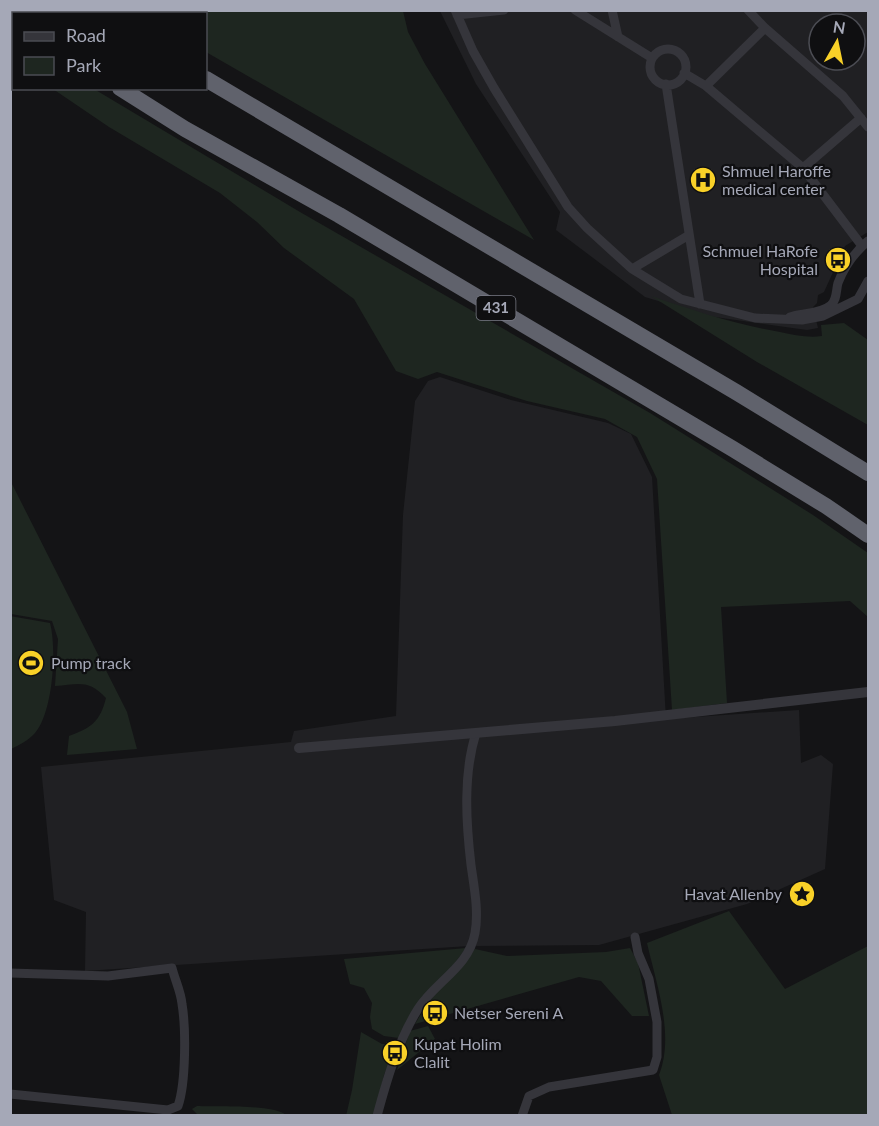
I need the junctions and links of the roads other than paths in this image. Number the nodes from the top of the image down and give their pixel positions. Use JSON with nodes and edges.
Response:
{"nodes":[{"id":1,"x":504,"y":10,"type":"edge"},
{"id":2,"x":575,"y":10,"type":"edge"},
{"id":3,"x":612,"y":10,"type":"edge"},
{"id":4,"x":748,"y":10,"type":"edge"},
{"id":5,"x":456,"y":13,"type":"edge"},
{"id":6,"x":765,"y":28,"type":"junction"},
{"id":7,"x":618,"y":37,"type":"junction"},
{"id":8,"x":652,"y":58,"type":"junction"},
{"id":9,"x":684,"y":73,"type":"junction"},
{"id":10,"x":207,"y":80,"type":"edge"},
{"id":11,"x":666,"y":84,"type":"junction"},
{"id":12,"x":706,"y":86,"type":"junction"},
{"id":13,"x":123,"y":90,"type":"edge"},
{"id":14,"x":861,"y":118,"type":"junction"},
{"id":15,"x":868,"y":127,"type":"edge"},
{"id":16,"x":803,"y":168,"type":"junction"},
{"id":17,"x":689,"y":235,"type":"junction"},
{"id":18,"x":865,"y":244,"type":"edge"},
{"id":19,"x":632,"y":269,"type":"junction"},
{"id":20,"x":868,"y":281,"type":"edge"},
{"id":21,"x":700,"y":304,"type":"junction"},
{"id":22,"x":815,"y":315,"type":"junction"},
{"id":23,"x":868,"y":473,"type":"edge"},
{"id":24,"x":868,"y":535,"type":"edge"},
{"id":25,"x":868,"y":692,"type":"edge"},
{"id":26,"x":476,"y":733,"type":"junction"},
{"id":27,"x":299,"y":748,"type":"dead end"},
{"id":28,"x":635,"y":937,"type":"dead end"},
{"id":29,"x":10,"y":973,"type":"edge"},
{"id":30,"x":10,"y":1094,"type":"edge"},
{"id":31,"x":376,"y":1116,"type":"edge"},
{"id":32,"x":522,"y":1116,"type":"edge"}],
"edges":[{"from":1,"to":5,"type":"street"},
{"from":2,"to":7,"type":"street"},
{"from":3,"to":7,"type":"street"},
{"from":4,"to":6,"type":"street"},
{"from":5,"to":19,"type":"street"},
{"from":6,"to":12,"type":"street"},
{"from":6,"to":14,"type":"street"},
{"from":7,"to":8,"type":"street"},
{"from":8,"to":9,"type":"street"},
{"from":8,"to":11,"type":"street"},
{"from":9,"to":11,"type":"street"},
{"from":9,"to":12,"type":"street"},
{"from":10,"to":23,"type":"highway"},
{"from":11,"to":17,"type":"street"},
{"from":12,"to":16,"type":"street"},
{"from":13,"to":24,"type":"highway","number":"431"},
{"from":14,"to":15,"type":"street"},
{"from":14,"to":16,"type":"street"},
{"from":16,"to":18,"type":"street"},
{"from":17,"to":19,"type":"street"},
{"from":17,"to":21,"type":"street"},
{"from":18,"to":22,"type":"street"},
{"from":19,"to":21,"type":"street"},
{"from":20,"to":22,"type":"street"},
{"from":21,"to":22,"type":"street"},
{"from":25,"to":26,"type":"street"},
{"from":26,"to":27,"type":"street"},
{"from":26,"to":31,"type":"street"},
{"from":28,"to":32,"type":"street"},
{"from":29,"to":30,"type":"street"}]}
